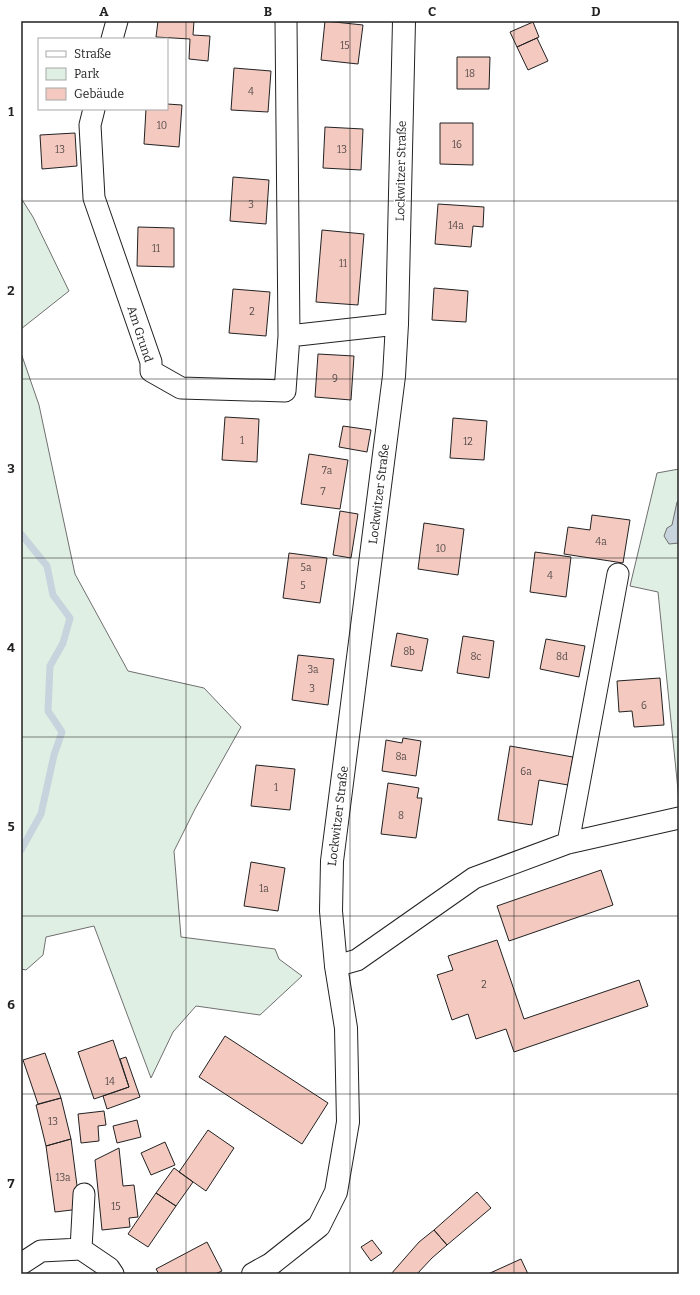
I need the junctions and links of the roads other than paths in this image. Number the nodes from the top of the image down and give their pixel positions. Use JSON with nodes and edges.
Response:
{"nodes":[{"id":1,"x":117,"y":21,"type":"edge"},
{"id":2,"x":286,"y":21,"type":"edge"},
{"id":3,"x":404,"y":21,"type":"edge"},
{"id":4,"x":112,"y":38,"type":"edge"},
{"id":5,"x":94,"y":110,"type":"edge"},
{"id":6,"x":397,"y":324,"type":"junction"},
{"id":7,"x":289,"y":336,"type":"junction"},
{"id":8,"x":618,"y":574,"type":"dead end"},
{"id":9,"x":679,"y":818,"type":"edge"},
{"id":10,"x":568,"y":843,"type":"junction"},
{"id":11,"x":336,"y":966,"type":"junction"},
{"id":12,"x":84,"y":1194,"type":"dead end"},
{"id":13,"x":81,"y":1249,"type":"junction"},
{"id":14,"x":21,"y":1264,"type":"edge"},
{"id":15,"x":113,"y":1274,"type":"edge"},
{"id":16,"x":253,"y":1274,"type":"edge"}],
"edges":[{"from":1,"to":4,"type":"street"},
{"from":2,"to":7,"type":"street","name":"Am Grund"},
{"from":3,"to":6,"type":"street","name":"Lockwitzer Straße"},
{"from":5,"to":7,"type":"street","name":"Am Grund"},
{"from":6,"to":7,"type":"street"},
{"from":6,"to":11,"type":"street","name":"Lockwitzer Straße"},
{"from":8,"to":10,"type":"street"},
{"from":9,"to":10,"type":"street"},
{"from":10,"to":11,"type":"street"},
{"from":11,"to":16,"type":"street","name":"Lockwitzer Straße"},
{"from":12,"to":13,"type":"street"},
{"from":13,"to":14,"type":"street"},
{"from":13,"to":15,"type":"street"}]}
